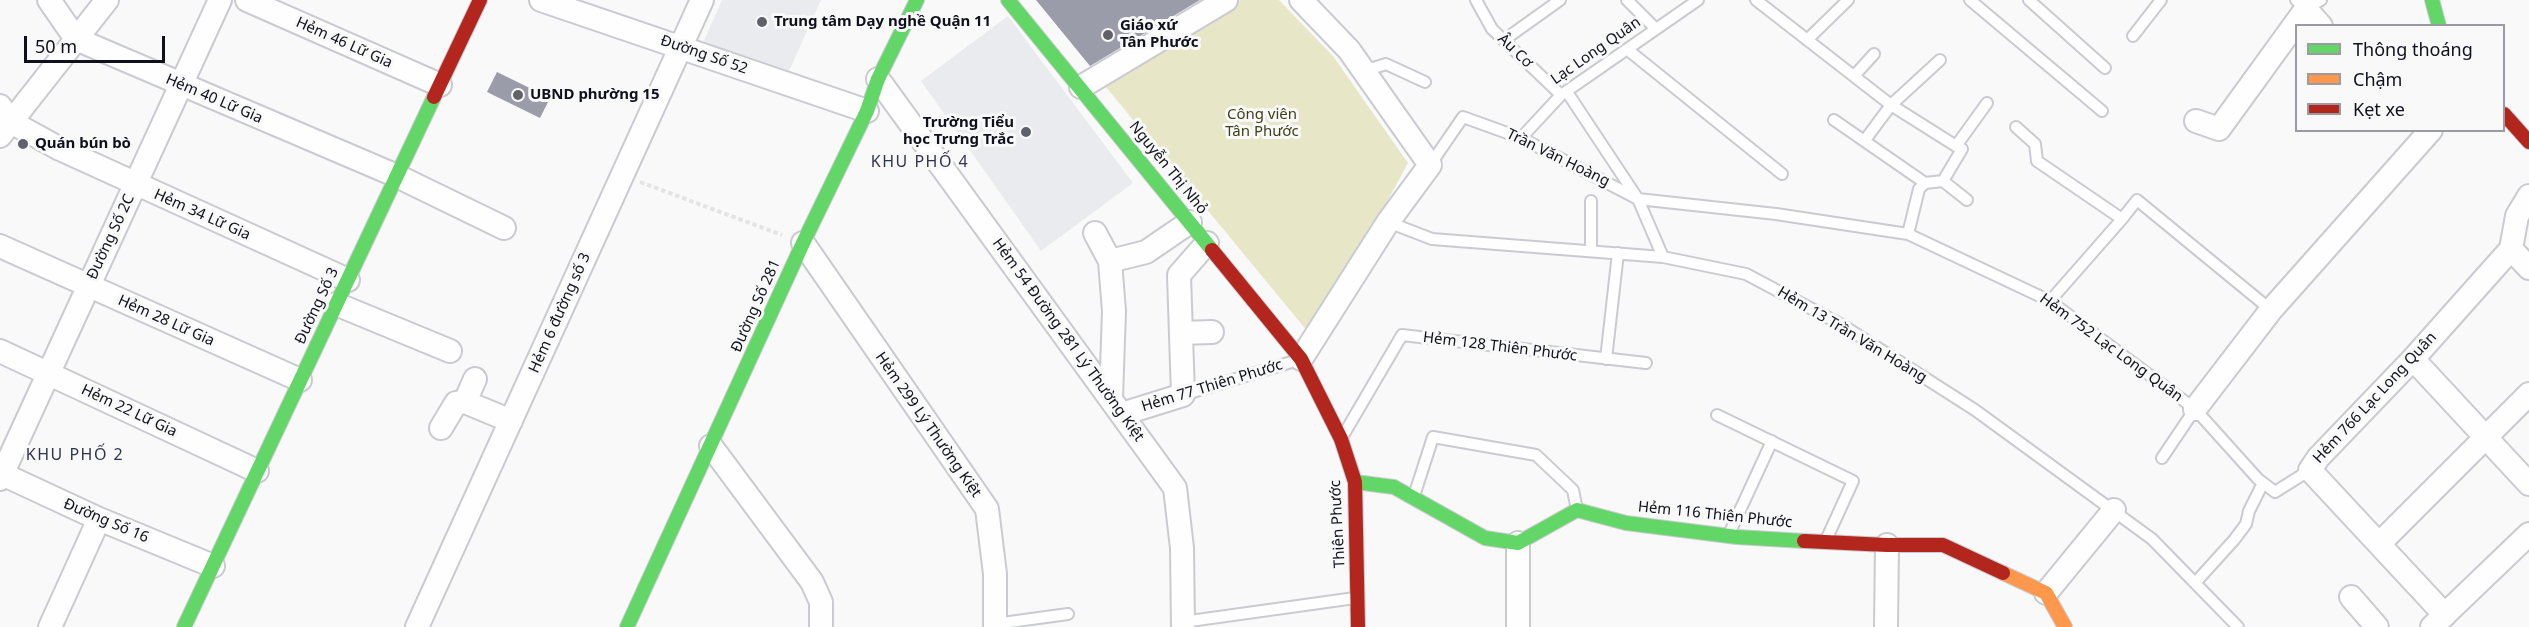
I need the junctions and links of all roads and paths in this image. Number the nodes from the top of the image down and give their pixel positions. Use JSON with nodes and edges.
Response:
{"nodes":[{"id":1,"x":49,"y":0,"type":"edge"},
{"id":2,"x":107,"y":0,"type":"edge"},
{"id":3,"x":220,"y":0,"type":"edge"},
{"id":4,"x":247,"y":0,"type":"edge"},
{"id":5,"x":480,"y":0,"type":"edge"},
{"id":6,"x":541,"y":0,"type":"edge"},
{"id":7,"x":702,"y":0,"type":"edge"},
{"id":8,"x":917,"y":0,"type":"edge"},
{"id":9,"x":1008,"y":0,"type":"edge"},
{"id":10,"x":1226,"y":0,"type":"edge"},
{"id":11,"x":1301,"y":0,"type":"edge"},
{"id":12,"x":1476,"y":0,"type":"edge"},
{"id":13,"x":1560,"y":0,"type":"edge"},
{"id":14,"x":1627,"y":0,"type":"edge"},
{"id":15,"x":1698,"y":0,"type":"edge"},
{"id":16,"x":1756,"y":0,"type":"edge"},
{"id":17,"x":1848,"y":0,"type":"edge"},
{"id":18,"x":1970,"y":0,"type":"edge"},
{"id":19,"x":2029,"y":0,"type":"edge"},
{"id":20,"x":2161,"y":0,"type":"edge"},
{"id":21,"x":2432,"y":0,"type":"edge"},
{"id":22,"x":2308,"y":3,"type":"edge"},
{"id":23,"x":2320,"y":24,"type":"edge"},
{"id":24,"x":2438,"y":24,"type":"edge"},
{"id":25,"x":1656,"y":29,"type":"junction"},
{"id":26,"x":2133,"y":36,"type":"dead end"},
{"id":27,"x":76,"y":39,"type":"junction"},
{"id":28,"x":1504,"y":40,"type":"junction"},
{"id":29,"x":1807,"y":40,"type":"junction"},
{"id":30,"x":681,"y":46,"type":"junction"},
{"id":31,"x":1628,"y":50,"type":"junction"},
{"id":32,"x":1874,"y":54,"type":"dead end"},
{"id":33,"x":1940,"y":60,"type":"dead end"},
{"id":34,"x":2105,"y":68,"type":"dead end"},
{"id":35,"x":1364,"y":71,"type":"junction"},
{"id":36,"x":1854,"y":76,"type":"junction"},
{"id":37,"x":878,"y":79,"type":"junction"},
{"id":38,"x":1425,"y":82,"type":"dead end"},
{"id":39,"x":181,"y":85,"type":"junction"},
{"id":40,"x":440,"y":86,"type":"junction"},
{"id":41,"x":1081,"y":87,"type":"junction"},
{"id":42,"x":1564,"y":93,"type":"junction"},
{"id":43,"x":1987,"y":104,"type":"dead end"},
{"id":44,"x":1891,"y":105,"type":"junction"},
{"id":45,"x":867,"y":111,"type":"junction"},
{"id":46,"x":2102,"y":111,"type":"dead end"},
{"id":47,"x":2505,"y":115,"type":"edge"},
{"id":48,"x":1834,"y":120,"type":"dead end"},
{"id":49,"x":4,"y":121,"type":"edge"},
{"id":50,"x":2196,"y":121,"type":"dead end"},
{"id":51,"x":2016,"y":127,"type":"dead end"},
{"id":52,"x":2429,"y":132,"type":"edge"},
{"id":53,"x":1521,"y":138,"type":"junction"},
{"id":54,"x":1865,"y":140,"type":"junction"},
{"id":55,"x":2529,"y":142,"type":"edge"},
{"id":56,"x":1956,"y":146,"type":"junction"},
{"id":57,"x":1430,"y":165,"type":"junction"},
{"id":58,"x":1782,"y":174,"type":"dead end"},
{"id":59,"x":623,"y":175,"type":"junction"},
{"id":60,"x":397,"y":176,"type":"junction"},
{"id":61,"x":1943,"y":182,"type":"junction"},
{"id":62,"x":1925,"y":183,"type":"junction"},
{"id":63,"x":135,"y":184,"type":"junction"},
{"id":64,"x":2529,"y":196,"type":"edge"},
{"id":65,"x":1638,"y":199,"type":"junction"},
{"id":66,"x":1967,"y":200,"type":"dead end"},
{"id":67,"x":1591,"y":201,"type":"dead end"},
{"id":68,"x":2122,"y":219,"type":"junction"},
{"id":69,"x":1190,"y":222,"type":"junction"},
{"id":70,"x":1388,"y":222,"type":"junction"},
{"id":71,"x":504,"y":228,"type":"dead end"},
{"id":72,"x":1095,"y":233,"type":"dead end"},
{"id":73,"x":1908,"y":234,"type":"junction"},
{"id":74,"x":803,"y":243,"type":"junction"},
{"id":75,"x":1208,"y":243,"type":"junction"},
{"id":76,"x":0,"y":246,"type":"edge"},
{"id":77,"x":2511,"y":249,"type":"junction"},
{"id":78,"x":1591,"y":251,"type":"junction"},
{"id":79,"x":1618,"y":253,"type":"junction"},
{"id":80,"x":1663,"y":257,"type":"junction"},
{"id":81,"x":1110,"y":261,"type":"junction"},
{"id":82,"x":2529,"y":268,"type":"edge"},
{"id":83,"x":348,"y":280,"type":"junction"},
{"id":84,"x":88,"y":287,"type":"junction"},
{"id":85,"x":2050,"y":301,"type":"junction"},
{"id":86,"x":336,"y":304,"type":"junction"},
{"id":87,"x":2271,"y":310,"type":"junction"},
{"id":88,"x":1212,"y":332,"type":"dead end"},
{"id":89,"x":1181,"y":333,"type":"junction"},
{"id":90,"x":0,"y":351,"type":"edge"},
{"id":91,"x":450,"y":351,"type":"dead end"},
{"id":92,"x":1301,"y":359,"type":"junction"},
{"id":93,"x":1606,"y":359,"type":"junction"},
{"id":94,"x":2413,"y":359,"type":"junction"},
{"id":95,"x":1646,"y":363,"type":"dead end"},
{"id":96,"x":49,"y":373,"type":"junction"},
{"id":97,"x":475,"y":379,"type":"dead end"},
{"id":98,"x":300,"y":381,"type":"junction"},
{"id":99,"x":2529,"y":394,"type":"edge"},
{"id":100,"x":1183,"y":395,"type":"junction"},
{"id":101,"x":465,"y":402,"type":"junction"},
{"id":102,"x":1117,"y":406,"type":"junction"},
{"id":103,"x":2195,"y":409,"type":"junction"},
{"id":104,"x":1718,"y":415,"type":"dead end"},
{"id":105,"x":511,"y":421,"type":"junction"},
{"id":106,"x":441,"y":428,"type":"dead end"},
{"id":107,"x":2485,"y":436,"type":"junction"},
{"id":108,"x":1341,"y":439,"type":"junction"},
{"id":109,"x":1772,"y":441,"type":"junction"},
{"id":110,"x":711,"y":446,"type":"junction"},
{"id":111,"x":2162,"y":458,"type":"dead end"},
{"id":112,"x":2310,"y":470,"type":"junction"},
{"id":113,"x":257,"y":471,"type":"junction"},
{"id":114,"x":1,"y":475,"type":"edge"},
{"id":115,"x":1355,"y":482,"type":"junction"},
{"id":116,"x":2263,"y":483,"type":"junction"},
{"id":117,"x":2529,"y":484,"type":"edge"},
{"id":118,"x":1413,"y":497,"type":"junction"},
{"id":119,"x":1577,"y":510,"type":"junction"},
{"id":120,"x":2114,"y":510,"type":"junction"},
{"id":121,"x":99,"y":519,"type":"junction"},
{"id":122,"x":2529,"y":534,"type":"edge"},
{"id":123,"x":1728,"y":535,"type":"junction"},
{"id":124,"x":1826,"y":541,"type":"junction"},
{"id":125,"x":1518,"y":543,"type":"junction"},
{"id":126,"x":2380,"y":543,"type":"junction"},
{"id":127,"x":1887,"y":545,"type":"junction"},
{"id":128,"x":213,"y":566,"type":"junction"},
{"id":129,"x":2195,"y":583,"type":"junction"},
{"id":130,"x":2046,"y":593,"type":"junction"},
{"id":131,"x":2351,"y":597,"type":"dead end"},
{"id":132,"x":1358,"y":598,"type":"junction"},
{"id":133,"x":1068,"y":614,"type":"dead end"},
{"id":134,"x":2439,"y":621,"type":"edge"},
{"id":135,"x":995,"y":625,"type":"edge"},
{"id":136,"x":1183,"y":625,"type":"edge"},
{"id":137,"x":50,"y":627,"type":"edge"},
{"id":138,"x":184,"y":627,"type":"edge"},
{"id":139,"x":417,"y":627,"type":"edge"},
{"id":140,"x":627,"y":627,"type":"edge"},
{"id":141,"x":821,"y":627,"type":"edge"},
{"id":142,"x":1358,"y":627,"type":"edge"},
{"id":143,"x":1518,"y":627,"type":"edge"},
{"id":144,"x":1886,"y":627,"type":"edge"},
{"id":145,"x":2065,"y":627,"type":"edge"},
{"id":146,"x":2238,"y":627,"type":"edge"},
{"id":147,"x":2377,"y":627,"type":"edge"}],
"edges":[{"from":1,"to":27,"type":"street"},
{"from":2,"to":27,"type":"street"},
{"from":3,"to":39,"type":"street","name":"Đường Số 2C"},
{"from":4,"to":40,"type":"street","name":"Hẻm 46 Lữ Gia"},
{"from":5,"to":40,"type":"street","name":"Đường Số 3"},
{"from":6,"to":30,"type":"street","name":"Đường Số 52"},
{"from":7,"to":30,"type":"street","name":"Hẻm 6 đường số 3"},
{"from":8,"to":37,"type":"street","name":"Đường Số 281"},
{"from":9,"to":41,"type":"street","name":"Nguyễn Thị Nhỏ"},
{"from":10,"to":41,"type":"street"},
{"from":11,"to":35,"type":"street"},
{"from":12,"to":28,"type":"lane","name":"Âu Cơ"},
{"from":13,"to":28,"type":"lane"},
{"from":14,"to":25,"type":"lane"},
{"from":15,"to":25,"type":"lane","name":"Lạc Long Quân"},
{"from":16,"to":29,"type":"lane"},
{"from":17,"to":29,"type":"lane"},
{"from":18,"to":46,"type":"lane"},
{"from":19,"to":34,"type":"lane"},
{"from":20,"to":26,"type":"lane"},
{"from":21,"to":24,"type":"street"},
{"from":22,"to":23,"type":"street"},
{"from":22,"to":50,"type":"street"},
{"from":25,"to":31,"type":"lane","name":"Lạc Long Quân"},
{"from":27,"to":39,"type":"street","name":"Hẻm 40 Lữ Gia"},
{"from":27,"to":49,"type":"street"},
{"from":28,"to":42,"type":"lane","name":"Âu Cơ"},
{"from":29,"to":36,"type":"lane"},
{"from":30,"to":45,"type":"street","name":"Đường Số 52"},
{"from":30,"to":59,"type":"street","name":"Hẻm 6 đường số 3"},
{"from":31,"to":42,"type":"lane","name":"Lạc Long Quân"},
{"from":31,"to":58,"type":"lane"},
{"from":32,"to":36,"type":"lane"},
{"from":33,"to":44,"type":"lane"},
{"from":35,"to":38,"type":"lane"},
{"from":35,"to":57,"type":"street"},
{"from":36,"to":44,"type":"lane"},
{"from":37,"to":45,"type":"street","name":"Đường Số 281"},
{"from":37,"to":102,"type":"street","name":"Hẻm 54 Đường 281 Lý Thường Kiệt"},
{"from":39,"to":60,"type":"street","name":"Hẻm 40 Lữ Gia"},
{"from":39,"to":63,"type":"street","name":"Đường Số 2C"},
{"from":40,"to":60,"type":"street","name":"Đường Số 3"},
{"from":41,"to":69,"type":"street","name":"Nguyễn Thị Nhỏ"},
{"from":42,"to":53,"type":"lane","name":"Lạc Long Quân"},
{"from":42,"to":65,"type":"lane","name":"Âu Cơ"},
{"from":43,"to":56,"type":"lane"},
{"from":44,"to":54,"type":"lane"},
{"from":44,"to":56,"type":"lane"},
{"from":45,"to":74,"type":"street","name":"Đường Số 281"},
{"from":47,"to":55,"type":"street"},
{"from":48,"to":54,"type":"lane"},
{"from":49,"to":63,"type":"street","name":"Hẻm 34 Lữ Gia"},
{"from":51,"to":68,"type":"lane"},
{"from":52,"to":87,"type":"street","name":"Hẻm 752 Lạc Long Quân"},
{"from":53,"to":57,"type":"lane","name":"Trần Văn Hoàng"},
{"from":53,"to":65,"type":"lane","name":"Trần Văn Hoàng"},
{"from":54,"to":62,"type":"lane"},
{"from":56,"to":61,"type":"lane"},
{"from":57,"to":70,"type":"street","name":"Trần Văn Hoàng"},
{"from":59,"to":74,"type":"path"},
{"from":59,"to":105,"type":"street","name":"Hẻm 6 đường số 3"},
{"from":60,"to":71,"type":"street","name":"Hẻm 40 Lữ Gia"},
{"from":60,"to":83,"type":"street","name":"Đường Số 3"},
{"from":61,"to":62,"type":"lane"},
{"from":61,"to":66,"type":"lane"},
{"from":62,"to":73,"type":"lane"},
{"from":63,"to":83,"type":"street","name":"Hẻm 34 Lữ Gia"},
{"from":63,"to":84,"type":"street","name":"Đường Số 2C"},
{"from":64,"to":77,"type":"street"},
{"from":65,"to":73,"type":"lane","name":"Hẻm 752 Lạc Long Quân"},
{"from":65,"to":80,"type":"lane"},
{"from":67,"to":78,"type":"lane"},
{"from":68,"to":85,"type":"lane"},
{"from":68,"to":87,"type":"lane"},
{"from":69,"to":75,"type":"street","name":"Nguyễn Thị Nhỏ"},
{"from":69,"to":81,"type":"street"},
{"from":70,"to":78,"type":"lane","name":"Hẻm 13 Trần Văn Hoàng"},
{"from":70,"to":92,"type":"street","name":"Trần Văn Hoàng"},
{"from":72,"to":81,"type":"street"},
{"from":73,"to":85,"type":"lane","name":"Hẻm 752 Lạc Long Quân"},
{"from":74,"to":110,"type":"street","name":"Đường Số 281"},
{"from":74,"to":135,"type":"street","name":"Hẻm 299 Lý Thường Kiệt"},
{"from":75,"to":89,"type":"street"},
{"from":75,"to":92,"type":"street","name":"Nguyễn Thị Nhỏ"},
{"from":76,"to":84,"type":"street","name":"Hẻm 28 Lữ Gia"},
{"from":77,"to":82,"type":"street"},
{"from":77,"to":94,"type":"street","name":"Hẻm 766 Lạc Long Quân"},
{"from":78,"to":79,"type":"lane","name":"Hẻm 13 Trần Văn Hoàng"},
{"from":79,"to":80,"type":"lane","name":"Hẻm 13 Trần Văn Hoàng"},
{"from":79,"to":93,"type":"lane"},
{"from":80,"to":120,"type":"lane","name":"Hẻm 13 Trần Văn Hoàng"},
{"from":81,"to":102,"type":"street"},
{"from":83,"to":86,"type":"street","name":"Đường Số 3"},
{"from":84,"to":96,"type":"street","name":"Đường Số 2C"},
{"from":84,"to":98,"type":"street","name":"Hẻm 28 Lữ Gia"},
{"from":85,"to":103,"type":"lane","name":"Hẻm 752 Lạc Long Quân"},
{"from":86,"to":91,"type":"street"},
{"from":86,"to":98,"type":"street","name":"Đường Số 3"},
{"from":87,"to":103,"type":"street","name":"Hẻm 752 Lạc Long Quân"},
{"from":88,"to":89,"type":"street"},
{"from":89,"to":100,"type":"street"},
{"from":90,"to":96,"type":"street","name":"Hẻm 22 Lữ Gia"},
{"from":92,"to":100,"type":"lane","name":"Hẻm 77 Thiên Phước"},
{"from":92,"to":108,"type":"street","name":"Thiên Phước"},
{"from":93,"to":95,"type":"lane","name":"Hẻm 128 Thiên Phước"},
{"from":93,"to":108,"type":"lane","name":"Hẻm 128 Thiên Phước"},
{"from":94,"to":107,"type":"street"},
{"from":94,"to":112,"type":"street","name":"Hẻm 766 Lạc Long Quân"},
{"from":96,"to":113,"type":"street","name":"Hẻm 22 Lữ Gia"},
{"from":96,"to":114,"type":"street","name":"Đường Số 2C"},
{"from":97,"to":101,"type":"street"},
{"from":98,"to":113,"type":"street","name":"Đường Số 3"},
{"from":99,"to":107,"type":"street"},
{"from":100,"to":102,"type":"street","name":"Hẻm 77 Thiên Phước"},
{"from":101,"to":105,"type":"street"},
{"from":101,"to":106,"type":"street"},
{"from":102,"to":136,"type":"street","name":"Hẻm 54 Đường 281 Lý Thường Kiệt"},
{"from":103,"to":111,"type":"lane"},
{"from":103,"to":116,"type":"lane"},
{"from":104,"to":109,"type":"lane"},
{"from":105,"to":139,"type":"street","name":"Hẻm 6 đường số 3"},
{"from":107,"to":117,"type":"street"},
{"from":107,"to":126,"type":"street"},
{"from":108,"to":115,"type":"street","name":"Thiên Phước"},
{"from":109,"to":123,"type":"lane"},
{"from":109,"to":124,"type":"lane"},
{"from":110,"to":140,"type":"street","name":"Đường Số 281"},
{"from":110,"to":141,"type":"street"},
{"from":112,"to":116,"type":"lane"},
{"from":112,"to":126,"type":"street","name":"Hẻm 766 Lạc Long Quân"},
{"from":113,"to":128,"type":"street","name":"Đường Số 3"},
{"from":114,"to":121,"type":"street","name":"Đường Số 16"},
{"from":115,"to":118,"type":"street"},
{"from":115,"to":132,"type":"street","name":"Thiên Phước"},
{"from":116,"to":129,"type":"lane"},
{"from":118,"to":119,"type":"lane"},
{"from":118,"to":125,"type":"street"},
{"from":119,"to":123,"type":"street","name":"Hẻm 116 Thiên Phước"},
{"from":119,"to":125,"type":"street"},
{"from":120,"to":129,"type":"lane","name":"Hẻm 13 Trần Văn Hoàng"},
{"from":120,"to":130,"type":"street"},
{"from":121,"to":128,"type":"street","name":"Đường Số 16"},
{"from":121,"to":137,"type":"street"},
{"from":122,"to":134,"type":"street"},
{"from":123,"to":124,"type":"street","name":"Hẻm 116 Thiên Phước"},
{"from":124,"to":127,"type":"street","name":"Hẻm 116 Thiên Phước"},
{"from":125,"to":143,"type":"street"},
{"from":126,"to":134,"type":"street","name":"Hẻm 766 Lạc Long Quân"},
{"from":127,"to":130,"type":"street","name":"Hẻm 116 Thiên Phước"},
{"from":127,"to":144,"type":"street"},
{"from":128,"to":138,"type":"street","name":"Đường Số 3"},
{"from":129,"to":146,"type":"lane","name":"Hẻm 13 Trần Văn Hoàng"},
{"from":130,"to":145,"type":"street"},
{"from":131,"to":147,"type":"street"},
{"from":132,"to":136,"type":"lane"},
{"from":132,"to":142,"type":"street","name":"Thiên Phước"},
{"from":133,"to":135,"type":"lane"}]}
